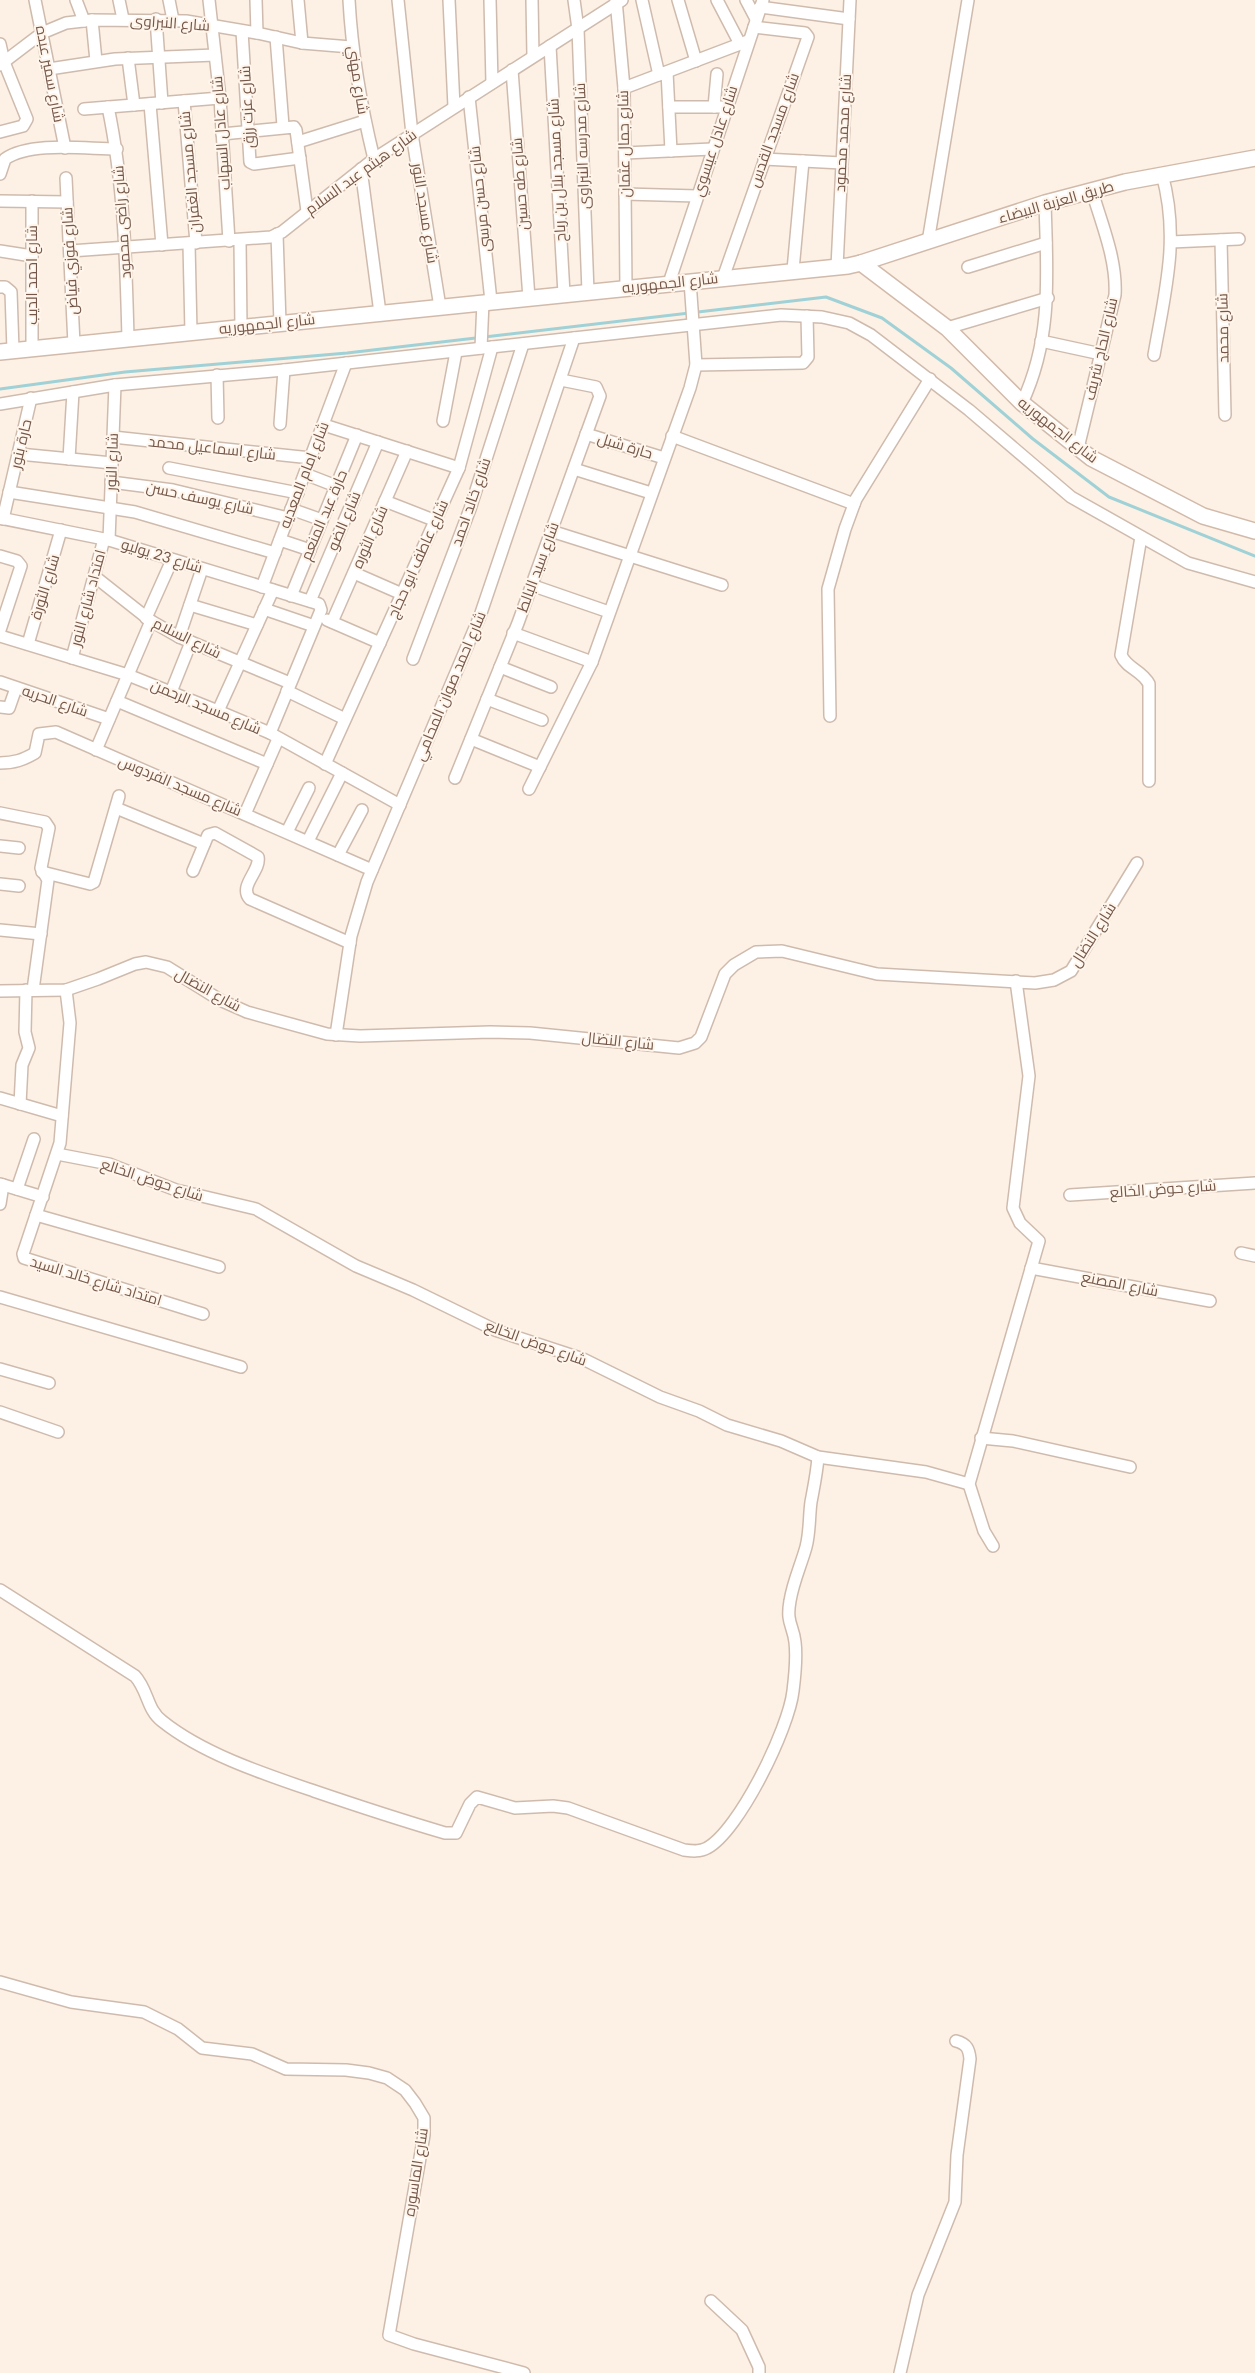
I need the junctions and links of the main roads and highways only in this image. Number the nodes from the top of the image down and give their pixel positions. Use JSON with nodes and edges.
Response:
{"nodes":[{"id":1,"x":1255,"y":158,"type":"edge"},
{"id":2,"x":861,"y":264,"type":"junction"},
{"id":3,"x":6,"y":351,"type":"edge"},
{"id":4,"x":1255,"y":531,"type":"edge"}],
"edges":[{"from":1,"to":2,"type":"main road","name":"طريق العزبة البيضاء"},
{"from":2,"to":3,"type":"main road","name":"شارع الجمهوريه"},
{"from":2,"to":4,"type":"main road","name":"شارع الجمهوريه"}]}
